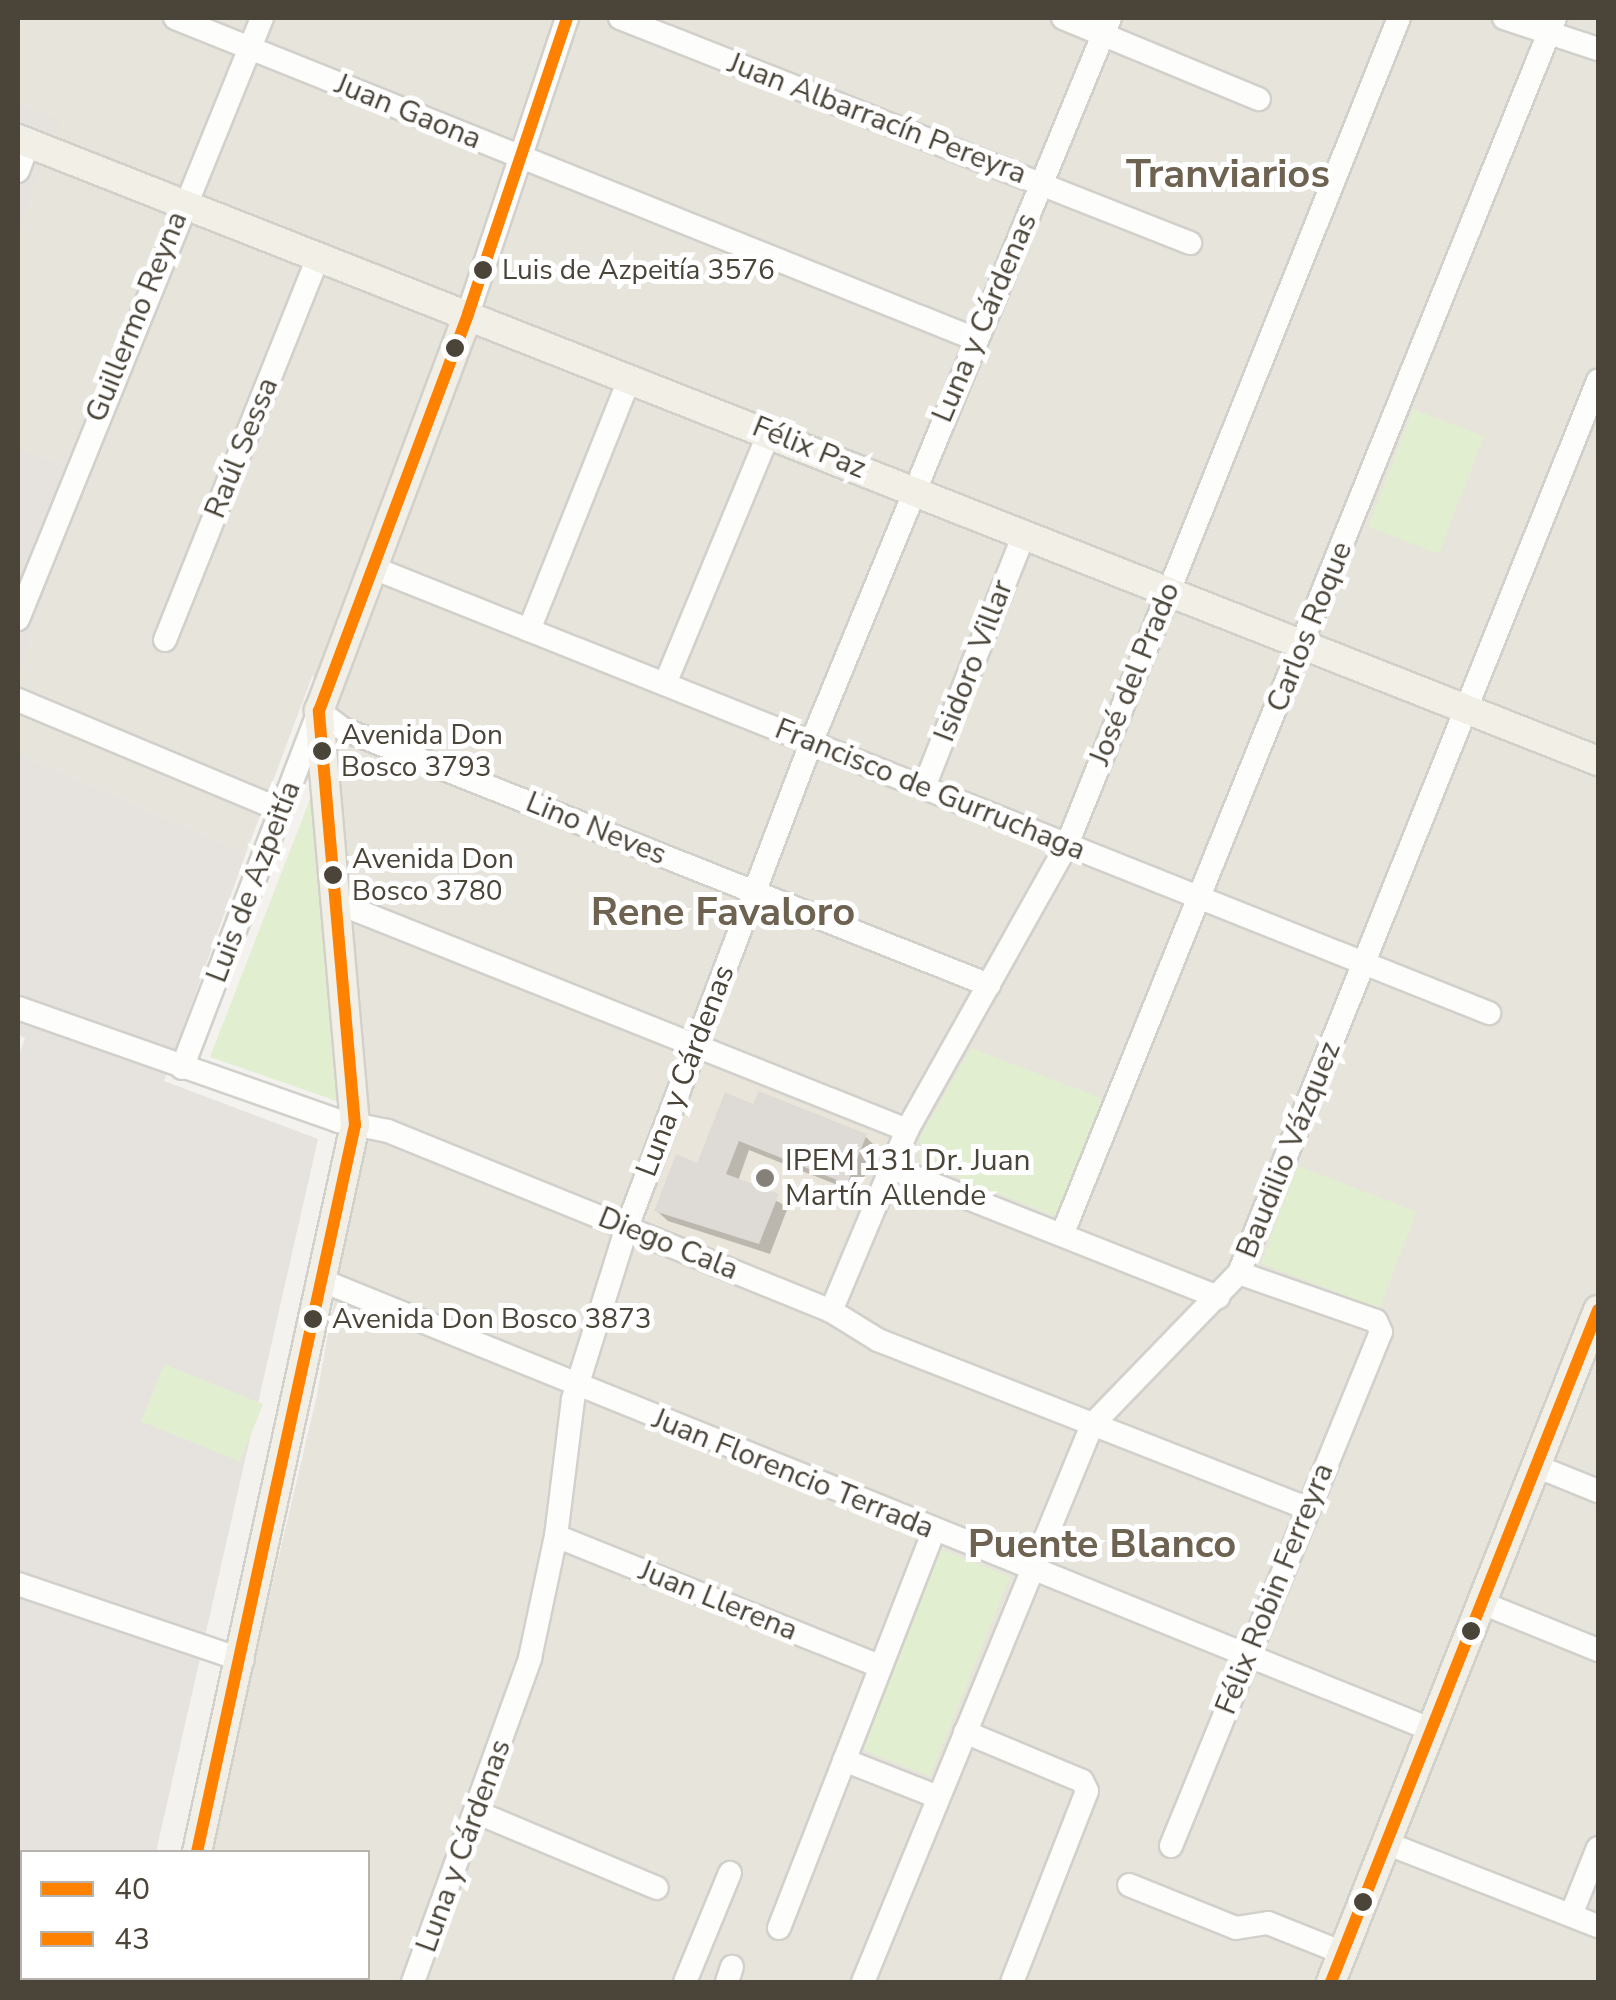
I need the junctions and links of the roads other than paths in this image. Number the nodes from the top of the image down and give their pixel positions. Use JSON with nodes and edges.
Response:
{"nodes":[{"id":1,"x":176,"y":18,"type":"edge"},
{"id":2,"x":262,"y":18,"type":"edge"},
{"id":3,"x":567,"y":18,"type":"edge"},
{"id":4,"x":620,"y":18,"type":"edge"},
{"id":5,"x":1063,"y":18,"type":"edge"},
{"id":6,"x":1399,"y":18,"type":"edge"},
{"id":7,"x":1504,"y":18,"type":"edge"},
{"id":8,"x":1552,"y":25,"type":"edge"},
{"id":9,"x":1106,"y":26,"type":"edge"},
{"id":10,"x":250,"y":47,"type":"junction"},
{"id":11,"x":1598,"y":49,"type":"edge"},
{"id":12,"x":1259,"y":99,"type":"dead end"},
{"id":13,"x":23,"y":141,"type":"edge"},
{"id":14,"x":523,"y":158,"type":"junction"},
{"id":15,"x":18,"y":171,"type":"edge"},
{"id":16,"x":1042,"y":184,"type":"junction"},
{"id":17,"x":182,"y":203,"type":"junction"},
{"id":18,"x":1190,"y":243,"type":"dead end"},
{"id":19,"x":318,"y":256,"type":"junction"},
{"id":20,"x":468,"y":314,"type":"junction"},
{"id":21,"x":975,"y":338,"type":"junction"},
{"id":22,"x":630,"y":378,"type":"junction"},
{"id":23,"x":1598,"y":382,"type":"edge"},
{"id":24,"x":770,"y":433,"type":"junction"},
{"id":25,"x":912,"y":490,"type":"junction"},
{"id":26,"x":1024,"y":534,"type":"junction"},
{"id":27,"x":370,"y":567,"type":"junction"},
{"id":28,"x":1168,"y":591,"type":"junction"},
{"id":29,"x":18,"y":619,"type":"edge"},
{"id":30,"x":529,"y":630,"type":"junction"},
{"id":31,"x":166,"y":640,"type":"dead end"},
{"id":32,"x":1302,"y":645,"type":"junction"},
{"id":33,"x":665,"y":684,"type":"junction"},
{"id":34,"x":18,"y":700,"type":"edge"},
{"id":35,"x":1466,"y":707,"type":"junction"},
{"id":36,"x":319,"y":711,"type":"junction"},
{"id":37,"x":812,"y":742,"type":"junction"},
{"id":38,"x":1598,"y":761,"type":"edge"},
{"id":39,"x":924,"y":787,"type":"junction"},
{"id":40,"x":281,"y":810,"type":"junction"},
{"id":41,"x":1068,"y":844,"type":"junction"},
{"id":42,"x":756,"y":893,"type":"junction"},
{"id":43,"x":1198,"y":897,"type":"junction"},
{"id":44,"x":338,"y":903,"type":"junction"},
{"id":45,"x":1365,"y":962,"type":"junction"},
{"id":46,"x":989,"y":985,"type":"junction"},
{"id":47,"x":18,"y":1008,"type":"edge"},
{"id":48,"x":1489,"y":1013,"type":"dead end"},
{"id":49,"x":694,"y":1046,"type":"junction"},
{"id":50,"x":182,"y":1068,"type":"junction"},
{"id":51,"x":355,"y":1125,"type":"junction"},
{"id":52,"x":907,"y":1130,"type":"junction"},
{"id":53,"x":892,"y":1168,"type":"junction"},
{"id":54,"x":626,"y":1227,"type":"junction"},
{"id":55,"x":1062,"y":1235,"type":"junction"},
{"id":56,"x":1239,"y":1273,"type":"junction"},
{"id":57,"x":322,"y":1281,"type":"junction"},
{"id":58,"x":1218,"y":1297,"type":"junction"},
{"id":59,"x":1598,"y":1310,"type":"edge"},
{"id":60,"x":831,"y":1311,"type":"junction"},
{"id":61,"x":575,"y":1387,"type":"junction"},
{"id":62,"x":1092,"y":1425,"type":"junction"},
{"id":63,"x":1536,"y":1466,"type":"junction"},
{"id":64,"x":1598,"y":1491,"type":"edge"},
{"id":65,"x":1307,"y":1508,"type":"junction"},
{"id":66,"x":934,"y":1531,"type":"junction"},
{"id":67,"x":556,"y":1536,"type":"junction"},
{"id":68,"x":1030,"y":1570,"type":"junction"},
{"id":69,"x":18,"y":1584,"type":"edge"},
{"id":70,"x":1482,"y":1603,"type":"junction"},
{"id":71,"x":1598,"y":1650,"type":"edge"},
{"id":72,"x":1248,"y":1655,"type":"junction"},
{"id":73,"x":243,"y":1660,"type":"junction"},
{"id":74,"x":880,"y":1666,"type":"junction"},
{"id":75,"x":1432,"y":1730,"type":"junction"},
{"id":76,"x":965,"y":1732,"type":"junction"},
{"id":77,"x":844,"y":1760,"type":"junction"},
{"id":78,"x":938,"y":1797,"type":"junction"},
{"id":79,"x":476,"y":1812,"type":"junction"},
{"id":80,"x":1386,"y":1843,"type":"junction"},
{"id":81,"x":1172,"y":1846,"type":"dead end"},
{"id":82,"x":1598,"y":1848,"type":"edge"},
{"id":83,"x":197,"y":1850,"type":"edge"},
{"id":84,"x":730,"y":1872,"type":"dead end"},
{"id":85,"x":1129,"y":1885,"type":"dead end"},
{"id":86,"x":657,"y":1888,"type":"dead end"},
{"id":87,"x":1571,"y":1915,"type":"junction"},
{"id":88,"x":1598,"y":1926,"type":"edge"},
{"id":89,"x":779,"y":1928,"type":"dead end"},
{"id":90,"x":1343,"y":1953,"type":"junction"},
{"id":91,"x":413,"y":1982,"type":"edge"},
{"id":92,"x":686,"y":1982,"type":"edge"},
{"id":93,"x":863,"y":1982,"type":"edge"},
{"id":94,"x":1012,"y":1982,"type":"edge"},
{"id":95,"x":1331,"y":1982,"type":"edge"}],
"edges":[{"from":1,"to":10,"type":"street","name":"Juan Gaona"},
{"from":2,"to":10,"type":"street","name":"Guillermo Reyna"},
{"from":3,"to":14,"type":"street","name":"Luis de Azpeitía"},
{"from":4,"to":16,"type":"street","name":"Juan Albarracín Pereyra"},
{"from":5,"to":9,"type":"street"},
{"from":6,"to":28,"type":"street","name":"José del Prado"},
{"from":7,"to":8,"type":"street"},
{"from":8,"to":11,"type":"street"},
{"from":8,"to":32,"type":"street","name":"Carlos Roque"},
{"from":9,"to":12,"type":"street"},
{"from":9,"to":16,"type":"street","name":"Luna y Cárdenas"},
{"from":10,"to":14,"type":"street","name":"Juan Gaona"},
{"from":10,"to":17,"type":"street","name":"Guillermo Reyna"},
{"from":13,"to":15,"type":"street"},
{"from":13,"to":17,"type":"main road","name":"Félix Paz"},
{"from":14,"to":20,"type":"street","name":"Luis de Azpeitía"},
{"from":14,"to":21,"type":"street","name":"Juan Gaona"},
{"from":16,"to":18,"type":"street","name":"Juan Albarracín Pereyra"},
{"from":16,"to":21,"type":"street","name":"Luna y Cárdenas"},
{"from":17,"to":19,"type":"main road","name":"Félix Paz"},
{"from":17,"to":29,"type":"street","name":"Guillermo Reyna"},
{"from":19,"to":20,"type":"main road","name":"Félix Paz"},
{"from":19,"to":31,"type":"street","name":"Raúl Sessa"},
{"from":20,"to":22,"type":"main road","name":"Félix Paz"},
{"from":20,"to":27,"type":"main road","name":"Luis de Azpeitía"},
{"from":21,"to":25,"type":"street","name":"Luna y Cárdenas"},
{"from":22,"to":24,"type":"main road","name":"Félix Paz"},
{"from":22,"to":30,"type":"street"},
{"from":23,"to":35,"type":"street","name":"Baudilio Vázquez"},
{"from":24,"to":25,"type":"main road","name":"Félix Paz"},
{"from":24,"to":33,"type":"street"},
{"from":25,"to":26,"type":"main road","name":"Félix Paz"},
{"from":25,"to":37,"type":"street","name":"Luna y Cárdenas"},
{"from":26,"to":28,"type":"main road","name":"Félix Paz"},
{"from":26,"to":39,"type":"street","name":"Isidoro Villar"},
{"from":27,"to":30,"type":"street","name":"Francisco de Gurruchaga"},
{"from":27,"to":36,"type":"main road","name":"Luis de Azpeitía"},
{"from":28,"to":32,"type":"main road","name":"Félix Paz"},
{"from":28,"to":41,"type":"street","name":"José del Prado"},
{"from":30,"to":33,"type":"street","name":"Francisco de Gurruchaga"},
{"from":32,"to":35,"type":"main road","name":"Félix Paz"},
{"from":32,"to":43,"type":"street","name":"Carlos Roque"},
{"from":33,"to":37,"type":"street","name":"Francisco de Gurruchaga"},
{"from":34,"to":40,"type":"street"},
{"from":35,"to":38,"type":"main road","name":"Félix Paz"},
{"from":35,"to":45,"type":"street","name":"Baudilio Vázquez"},
{"from":36,"to":40,"type":"street","name":"Luis de Azpeitía"},
{"from":36,"to":42,"type":"street","name":"Lino Neves"},
{"from":36,"to":44,"type":"main road"},
{"from":37,"to":39,"type":"street","name":"Francisco de Gurruchaga"},
{"from":37,"to":42,"type":"street","name":"Luna y Cárdenas"},
{"from":39,"to":41,"type":"street","name":"Francisco de Gurruchaga"},
{"from":40,"to":50,"type":"street","name":"Luis de Azpeitía"},
{"from":41,"to":43,"type":"street","name":"Francisco de Gurruchaga"},
{"from":41,"to":46,"type":"street","name":"José del Prado"},
{"from":42,"to":46,"type":"street","name":"Lino Neves"},
{"from":42,"to":49,"type":"street","name":"Luna y Cárdenas"},
{"from":43,"to":45,"type":"street","name":"Francisco de Gurruchaga"},
{"from":43,"to":55,"type":"street","name":"Carlos Roque"},
{"from":44,"to":49,"type":"street"},
{"from":44,"to":51,"type":"main road"},
{"from":45,"to":48,"type":"street","name":"Francisco de Gurruchaga"},
{"from":45,"to":56,"type":"street","name":"Baudilio Vázquez"},
{"from":46,"to":52,"type":"street","name":"José del Prado"},
{"from":47,"to":50,"type":"street","name":"Diego Cala"},
{"from":49,"to":52,"type":"street"},
{"from":49,"to":54,"type":"street","name":"Luna y Cárdenas"},
{"from":50,"to":51,"type":"street","name":"Diego Cala"},
{"from":51,"to":54,"type":"street","name":"Diego Cala"},
{"from":51,"to":57,"type":"main road"},
{"from":52,"to":53,"type":"street","name":"José del Prado"},
{"from":53,"to":55,"type":"street"},
{"from":53,"to":60,"type":"street","name":"José del Prado"},
{"from":54,"to":60,"type":"street","name":"Diego Cala"},
{"from":54,"to":61,"type":"street","name":"Luna y Cárdenas"},
{"from":55,"to":58,"type":"street"},
{"from":56,"to":58,"type":"street","name":"Baudilio Vázquez"},
{"from":56,"to":65,"type":"street","name":"Félix Robin Ferreyra"},
{"from":57,"to":61,"type":"street","name":"Juan Florencio Terrada"},
{"from":57,"to":73,"type":"main road"},
{"from":58,"to":62,"type":"street","name":"Baudilio Vázquez"},
{"from":59,"to":63,"type":"main road"},
{"from":60,"to":62,"type":"street","name":"Diego Cala"},
{"from":61,"to":66,"type":"street","name":"Juan Florencio Terrada"},
{"from":61,"to":67,"type":"street","name":"Luna y Cárdenas"},
{"from":62,"to":65,"type":"street","name":"Diego Cala"},
{"from":62,"to":68,"type":"street","name":"Baudilio Vázquez"},
{"from":63,"to":64,"type":"street"},
{"from":63,"to":70,"type":"main road"},
{"from":65,"to":72,"type":"street","name":"Félix Robin Ferreyra"},
{"from":66,"to":68,"type":"street","name":"Juan Florencio Terrada"},
{"from":66,"to":74,"type":"street"},
{"from":67,"to":74,"type":"street","name":"Juan Llerena"},
{"from":67,"to":79,"type":"street","name":"Luna y Cárdenas"},
{"from":68,"to":72,"type":"street","name":"Juan Florencio Terrada"},
{"from":68,"to":76,"type":"street","name":"Baudilio Vázquez"},
{"from":69,"to":73,"type":"street"},
{"from":70,"to":71,"type":"street"},
{"from":70,"to":75,"type":"main road"},
{"from":72,"to":75,"type":"street","name":"Juan Florencio Terrada"},
{"from":72,"to":81,"type":"street","name":"Félix Robin Ferreyra"},
{"from":73,"to":83,"type":"main road"},
{"from":74,"to":77,"type":"street"},
{"from":75,"to":80,"type":"main road"},
{"from":76,"to":78,"type":"street","name":"Baudilio Vázquez"},
{"from":76,"to":94,"type":"street"},
{"from":77,"to":78,"type":"street"},
{"from":77,"to":89,"type":"street"},
{"from":78,"to":93,"type":"street","name":"Baudilio Vázquez"},
{"from":79,"to":86,"type":"street"},
{"from":79,"to":91,"type":"street","name":"Luna y Cárdenas"},
{"from":80,"to":87,"type":"street"},
{"from":80,"to":90,"type":"main road"},
{"from":82,"to":87,"type":"street"},
{"from":84,"to":92,"type":"street"},
{"from":85,"to":90,"type":"street"},
{"from":87,"to":88,"type":"street"},
{"from":90,"to":95,"type":"main road"}]}
